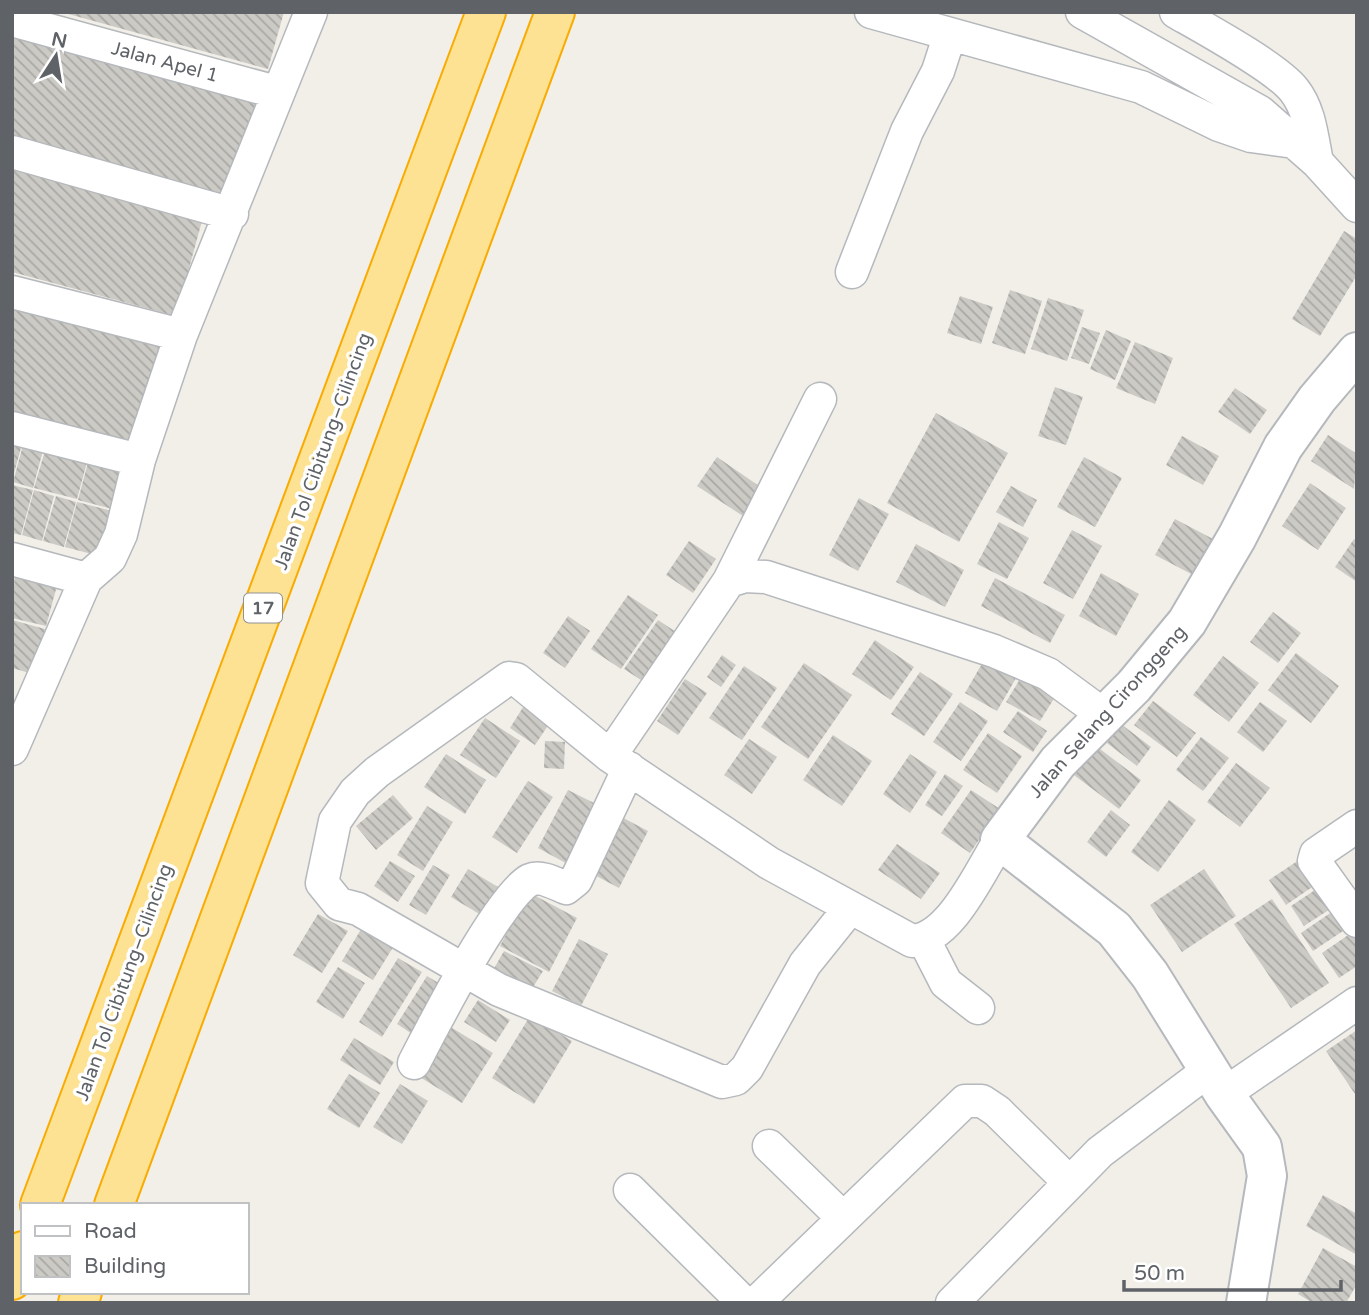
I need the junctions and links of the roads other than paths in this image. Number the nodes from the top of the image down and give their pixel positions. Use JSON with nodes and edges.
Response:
{"nodes":[{"id":1,"x":311,"y":12,"type":"edge"},
{"id":2,"x":486,"y":12,"type":"edge"},
{"id":3,"x":555,"y":12,"type":"edge"},
{"id":4,"x":871,"y":12,"type":"edge"},
{"id":5,"x":1082,"y":12,"type":"edge"},
{"id":6,"x":1182,"y":14,"type":"edge"},
{"id":7,"x":12,"y":20,"type":"edge"},
{"id":8,"x":950,"y":34,"type":"junction"},
{"id":9,"x":276,"y":92,"type":"junction"},
{"id":10,"x":12,"y":152,"type":"edge"},
{"id":11,"x":1305,"y":152,"type":"junction"},
{"id":12,"x":1357,"y":206,"type":"edge"},
{"id":13,"x":232,"y":214,"type":"junction"},
{"id":14,"x":852,"y":272,"type":"dead end"},
{"id":15,"x":12,"y":292,"type":"edge"},
{"id":16,"x":181,"y":335,"type":"junction"},
{"id":17,"x":1357,"y":352,"type":"edge"},
{"id":18,"x":820,"y":399,"type":"dead end"},
{"id":19,"x":12,"y":428,"type":"edge"},
{"id":20,"x":139,"y":460,"type":"junction"},
{"id":21,"x":12,"y":559,"type":"edge"},
{"id":22,"x":86,"y":579,"type":"junction"},
{"id":23,"x":729,"y":581,"type":"junction"},
{"id":24,"x":22,"y":700,"type":"edge"},
{"id":25,"x":1105,"y":716,"type":"junction"},
{"id":26,"x":15,"y":737,"type":"edge"},
{"id":27,"x":620,"y":762,"type":"junction"},
{"id":28,"x":1357,"y":826,"type":"edge"},
{"id":29,"x":1000,"y":840,"type":"junction"},
{"id":30,"x":850,"y":908,"type":"junction"},
{"id":31,"x":1357,"y":921,"type":"edge"},
{"id":32,"x":925,"y":940,"type":"junction"},
{"id":33,"x":463,"y":971,"type":"junction"},
{"id":34,"x":1357,"y":1003,"type":"edge"},
{"id":35,"x":978,"y":1007,"type":"dead end"},
{"id":36,"x":414,"y":1063,"type":"dead end"},
{"id":37,"x":1216,"y":1082,"type":"junction"},
{"id":38,"x":769,"y":1146,"type":"dead end"},
{"id":39,"x":1069,"y":1182,"type":"junction"},
{"id":40,"x":630,"y":1190,"type":"dead end"},
{"id":41,"x":41,"y":1203,"type":"edge"},
{"id":42,"x":115,"y":1203,"type":"edge"},
{"id":43,"x":843,"y":1218,"type":"junction"},
{"id":44,"x":21,"y":1256,"type":"edge"},
{"id":45,"x":12,"y":1279,"type":"edge"},
{"id":46,"x":744,"y":1303,"type":"edge"},
{"id":47,"x":755,"y":1303,"type":"edge"},
{"id":48,"x":951,"y":1303,"type":"edge"},
{"id":49,"x":1245,"y":1303,"type":"edge"}],
"edges":[{"from":1,"to":9,"type":"street"},
{"from":2,"to":41,"type":"highway","name":"Jalan Tol Cibitung–Cilincing","number":"17"},
{"from":3,"to":42,"type":"highway"},
{"from":4,"to":8,"type":"street"},
{"from":5,"to":11,"type":"street"},
{"from":6,"to":11,"type":"street"},
{"from":7,"to":9,"type":"street","name":"Jalan Apel 1"},
{"from":8,"to":11,"type":"street"},
{"from":8,"to":14,"type":"street"},
{"from":9,"to":13,"type":"street"},
{"from":10,"to":13,"type":"street"},
{"from":11,"to":12,"type":"street"},
{"from":13,"to":16,"type":"street"},
{"from":15,"to":16,"type":"street"},
{"from":16,"to":20,"type":"street"},
{"from":17,"to":25,"type":"street","name":"Jalan Selang Cironggeng"},
{"from":18,"to":23,"type":"street"},
{"from":19,"to":20,"type":"street"},
{"from":20,"to":22,"type":"street"},
{"from":21,"to":22,"type":"street"},
{"from":22,"to":24,"type":"street"},
{"from":23,"to":25,"type":"street"},
{"from":23,"to":27,"type":"street"},
{"from":24,"to":26,"type":"street"},
{"from":25,"to":29,"type":"street","name":"Jalan Selang Cironggeng"},
{"from":27,"to":30,"type":"street"},
{"from":27,"to":33,"type":"street"},
{"from":27,"to":33,"type":"street"},
{"from":28,"to":31,"type":"street"},
{"from":29,"to":32,"type":"street"},
{"from":29,"to":37,"type":"street"},
{"from":30,"to":32,"type":"street"},
{"from":30,"to":33,"type":"street"},
{"from":32,"to":35,"type":"street"},
{"from":33,"to":36,"type":"street"},
{"from":34,"to":37,"type":"street"},
{"from":37,"to":39,"type":"street"},
{"from":37,"to":49,"type":"street"},
{"from":38,"to":43,"type":"street"},
{"from":39,"to":43,"type":"street"},
{"from":39,"to":48,"type":"street"},
{"from":40,"to":46,"type":"street"},
{"from":43,"to":47,"type":"street"},
{"from":44,"to":45,"type":"highway"}]}
